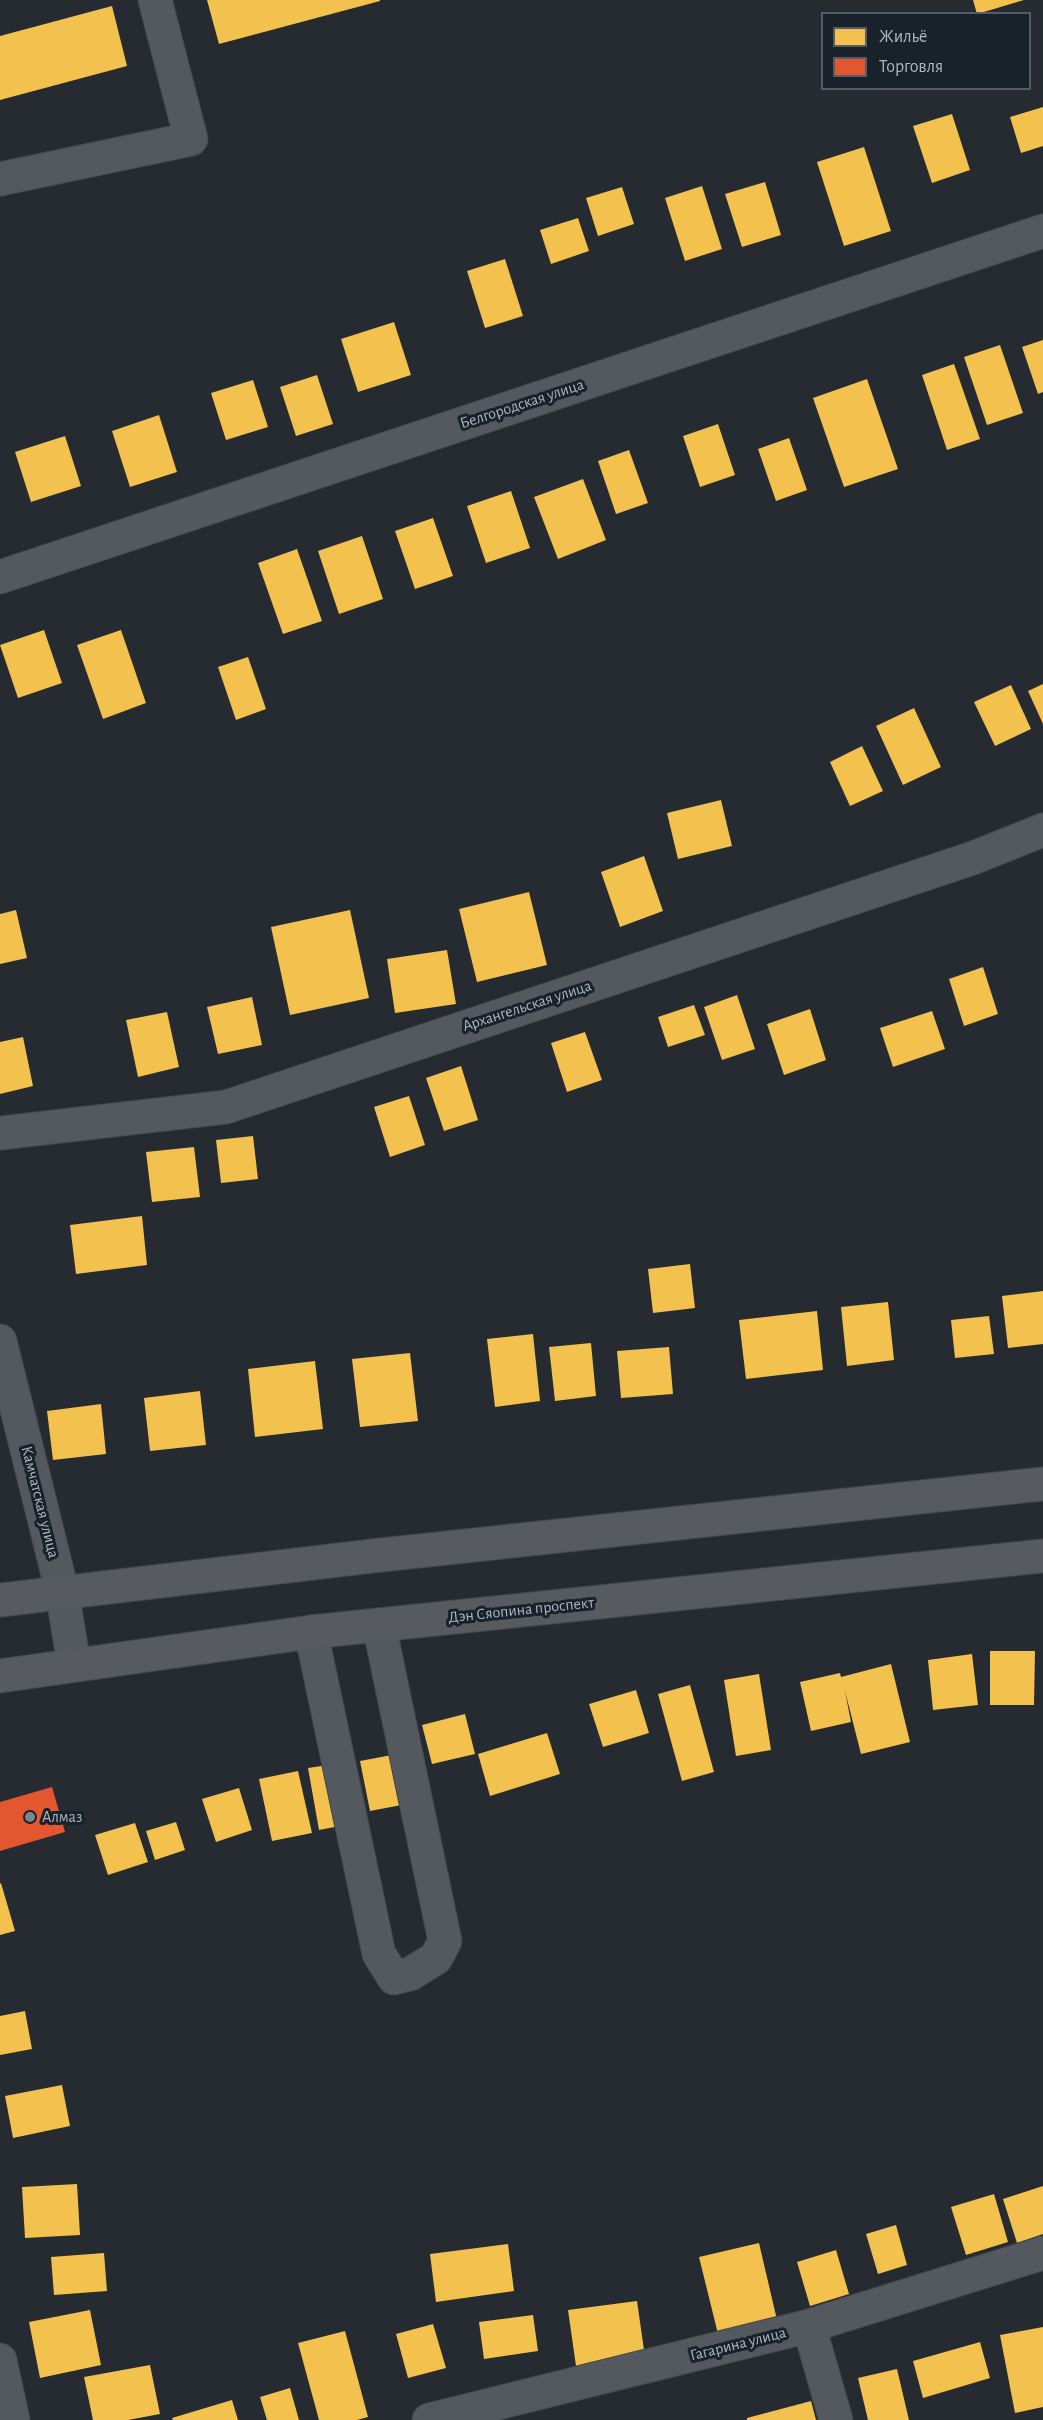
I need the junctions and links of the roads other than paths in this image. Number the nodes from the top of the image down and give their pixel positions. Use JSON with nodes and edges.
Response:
{"nodes":[{"id":1,"x":156,"y":0,"type":"edge"},
{"id":2,"x":0,"y":179,"type":"edge"},
{"id":3,"x":1043,"y":231,"type":"edge"},
{"id":4,"x":0,"y":577,"type":"edge"},
{"id":5,"x":1043,"y":830,"type":"edge"},
{"id":6,"x":0,"y":1132,"type":"edge"},
{"id":7,"x":0,"y":1341,"type":"edge"},
{"id":8,"x":1043,"y":1484,"type":"edge"},
{"id":9,"x":1043,"y":1557,"type":"edge"},
{"id":10,"x":62,"y":1591,"type":"junction"},
{"id":11,"x":0,"y":1600,"type":"edge"},
{"id":12,"x":379,"y":1625,"type":"junction"},
{"id":13,"x":311,"y":1632,"type":"junction"},
{"id":14,"x":74,"y":1664,"type":"junction"},
{"id":15,"x":0,"y":1676,"type":"edge"},
{"id":16,"x":1043,"y":2253,"type":"edge"},
{"id":17,"x":809,"y":2326,"type":"junction"},
{"id":18,"x":0,"y":2360,"type":"edge"},
{"id":19,"x":13,"y":2420,"type":"edge"},
{"id":20,"x":429,"y":2420,"type":"edge"},
{"id":21,"x":836,"y":2420,"type":"edge"}],
"edges":[{"from":1,"to":2,"type":"street"},
{"from":3,"to":4,"type":"street","name":"Белгородская улица"},
{"from":5,"to":6,"type":"street","name":"Архангельская улица"},
{"from":7,"to":10,"type":"street","name":"Камчатская улица"},
{"from":8,"to":10,"type":"main road"},
{"from":9,"to":12,"type":"main road","name":"Дэн Сяопина проспект"},
{"from":10,"to":11,"type":"main road"},
{"from":10,"to":14,"type":"street","name":"Камчатская улица"},
{"from":12,"to":13,"type":"main road","name":"Дэн Сяопина проспект"},
{"from":12,"to":13,"type":"street"},
{"from":13,"to":14,"type":"main road","name":"Дэн Сяопина проспект"},
{"from":14,"to":15,"type":"main road","name":"Дэн Сяопина проспект"},
{"from":16,"to":17,"type":"street","name":"Гагарина улица"},
{"from":17,"to":20,"type":"street","name":"Гагарина улица"},
{"from":17,"to":21,"type":"street"},
{"from":18,"to":19,"type":"street"}]}
